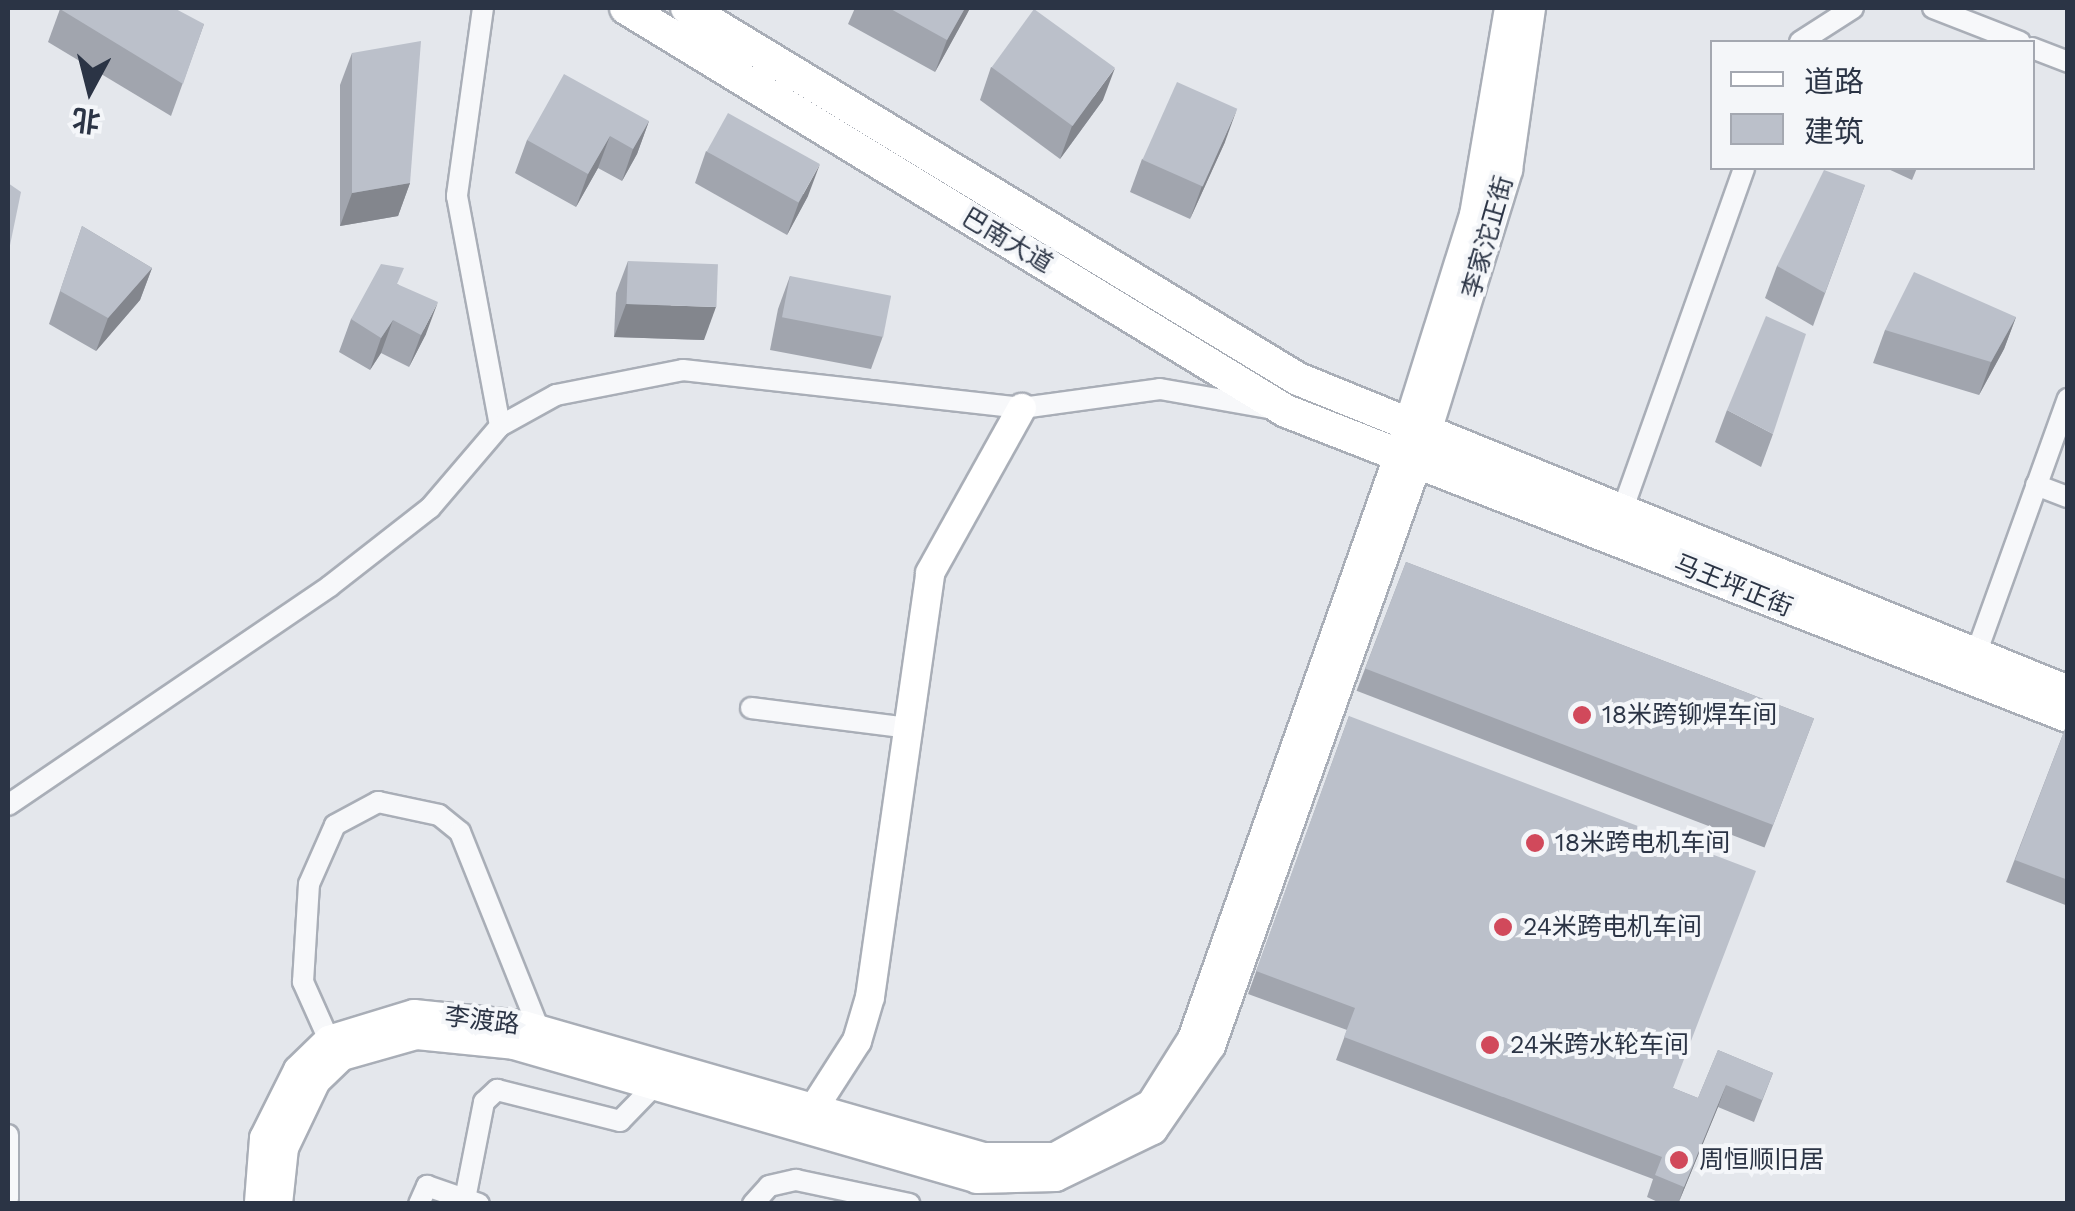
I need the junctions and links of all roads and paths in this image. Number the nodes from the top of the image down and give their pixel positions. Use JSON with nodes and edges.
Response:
{"nodes":[{"id":1,"x":483,"y":8,"type":"edge"},
{"id":2,"x":626,"y":8,"type":"edge"},
{"id":3,"x":687,"y":8,"type":"edge"},
{"id":4,"x":1509,"y":8,"type":"edge"},
{"id":5,"x":1531,"y":8,"type":"edge"},
{"id":6,"x":1853,"y":8,"type":"edge"},
{"id":7,"x":1933,"y":8,"type":"edge"},
{"id":8,"x":1803,"y":40,"type":"edge"},
{"id":9,"x":2015,"y":40,"type":"edge"},
{"id":10,"x":2035,"y":49,"type":"edge"},
{"id":11,"x":2068,"y":62,"type":"edge"},
{"id":12,"x":1743,"y":170,"type":"edge"},
{"id":13,"x":2068,"y":399,"type":"edge"},
{"id":14,"x":1022,"y":408,"type":"junction"},
{"id":15,"x":1286,"y":411,"type":"junction"},
{"id":16,"x":500,"y":426,"type":"junction"},
{"id":17,"x":1412,"y":446,"type":"junction"},
{"id":18,"x":2036,"y":485,"type":"junction"},
{"id":19,"x":2068,"y":497,"type":"edge"},
{"id":20,"x":1620,"y":514,"type":"junction"},
{"id":21,"x":1971,"y":668,"type":"junction"},
{"id":22,"x":2068,"y":692,"type":"edge"},
{"id":23,"x":751,"y":708,"type":"dead end"},
{"id":24,"x":2068,"y":716,"type":"edge"},
{"id":25,"x":902,"y":728,"type":"junction"},
{"id":26,"x":8,"y":805,"type":"edge"},
{"id":27,"x":539,"y":1030,"type":"junction"},
{"id":28,"x":329,"y":1040,"type":"junction"},
{"id":29,"x":654,"y":1086,"type":"junction"},
{"id":30,"x":806,"y":1121,"type":"junction"},
{"id":31,"x":8,"y":1135,"type":"edge"},
{"id":32,"x":796,"y":1180,"type":"junction"},
{"id":33,"x":8,"y":1199,"type":"edge"},
{"id":34,"x":472,"y":1201,"type":"edge"},
{"id":35,"x":259,"y":1204,"type":"edge"},
{"id":36,"x":278,"y":1204,"type":"edge"},
{"id":37,"x":419,"y":1204,"type":"edge"},
{"id":38,"x":753,"y":1204,"type":"edge"},
{"id":39,"x":798,"y":1204,"type":"edge"},
{"id":40,"x":910,"y":1204,"type":"edge"}],
"edges":[{"from":1,"to":16,"type":"street"},
{"from":2,"to":15,"type":"main road","name":"巴南大道"},
{"from":3,"to":17,"type":"main road","name":"巴南大道"},
{"from":4,"to":17,"type":"main road","name":"李家沱正街"},
{"from":5,"to":17,"type":"main road","name":"李家沱正街"},
{"from":6,"to":8,"type":"street"},
{"from":7,"to":9,"type":"street"},
{"from":10,"to":11,"type":"street"},
{"from":12,"to":20,"type":"street"},
{"from":13,"to":18,"type":"street"},
{"from":14,"to":15,"type":"street"},
{"from":14,"to":16,"type":"street"},
{"from":14,"to":25,"type":"main road"},
{"from":15,"to":17,"type":"main road","name":"巴南大道"},
{"from":16,"to":26,"type":"street"},
{"from":17,"to":20,"type":"main road","name":"马王坪正街"},
{"from":17,"to":21,"type":"main road","name":"马王坪正街"},
{"from":17,"to":30,"type":"main road"},
{"from":18,"to":19,"type":"street"},
{"from":18,"to":21,"type":"street"},
{"from":20,"to":21,"type":"main road","name":"马王坪正街"},
{"from":21,"to":22,"type":"main road","name":"马王坪正街"},
{"from":21,"to":24,"type":"main road","name":"马王坪正街"},
{"from":23,"to":25,"type":"street"},
{"from":25,"to":30,"type":"main road"},
{"from":27,"to":28,"type":"main road","name":"李渡路"},
{"from":27,"to":28,"type":"street"},
{"from":27,"to":30,"type":"main road","name":"李渡路"},
{"from":28,"to":35,"type":"main road"},
{"from":29,"to":30,"type":"main road","name":"李渡路"},
{"from":29,"to":34,"type":"street"},
{"from":29,"to":36,"type":"main road","name":"李渡路"},
{"from":31,"to":33,"type":"street"},
{"from":32,"to":38,"type":"street"},
{"from":32,"to":39,"type":"street"},
{"from":32,"to":40,"type":"street"},
{"from":34,"to":37,"type":"street"}]}
